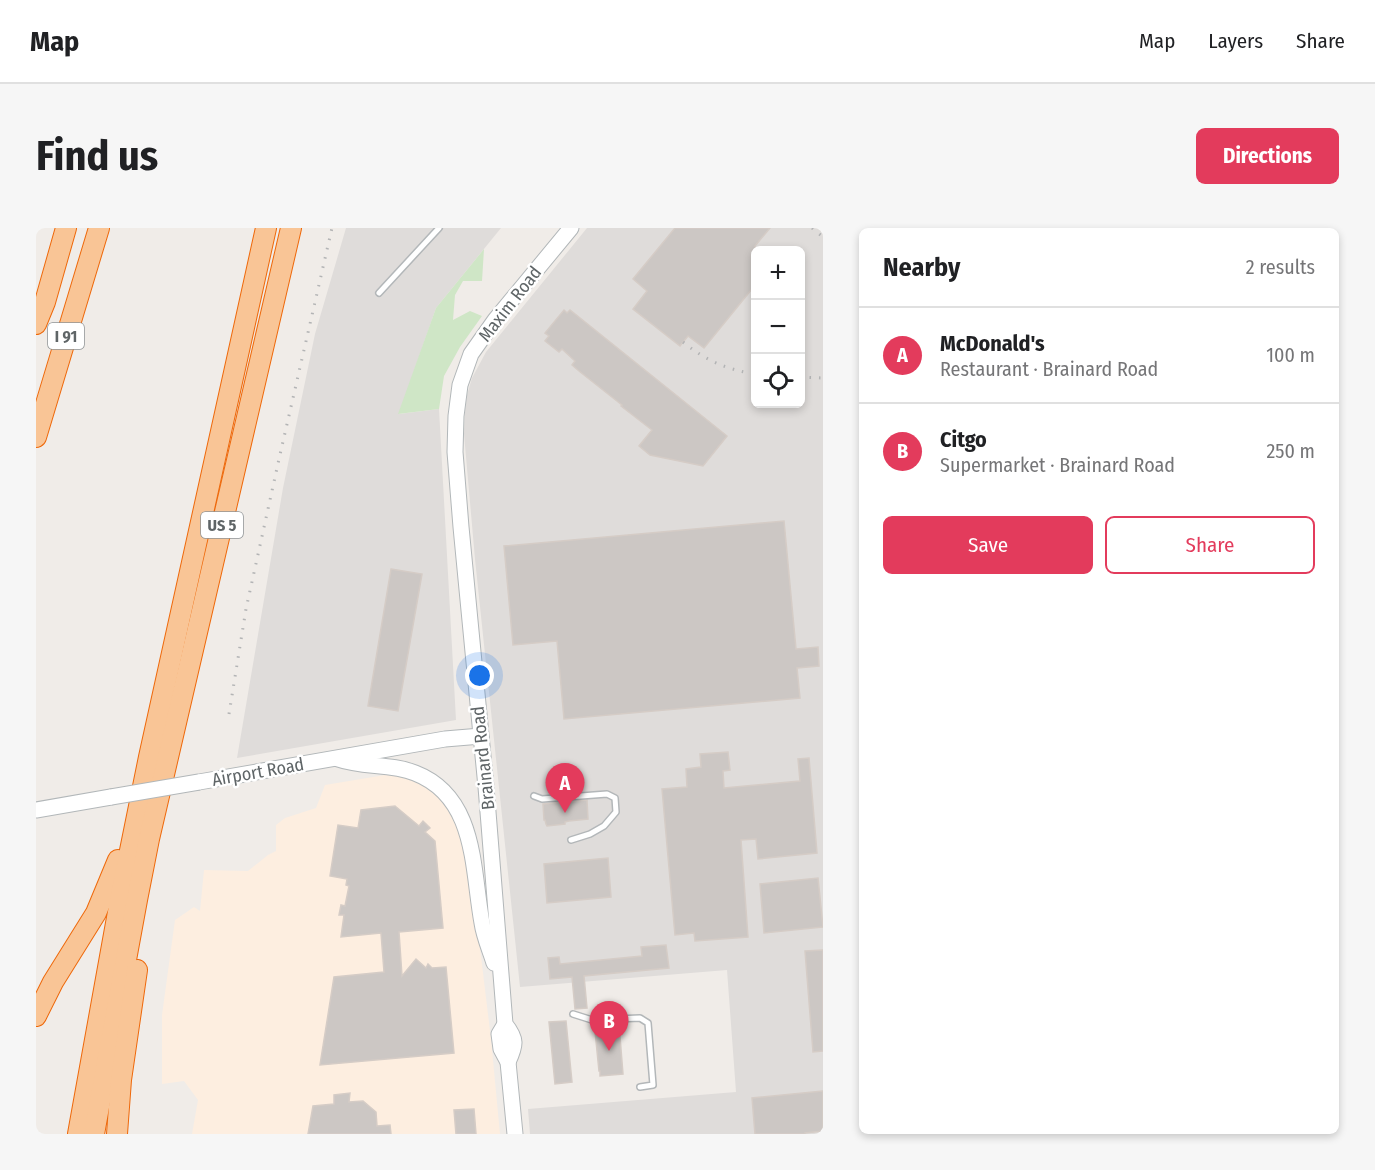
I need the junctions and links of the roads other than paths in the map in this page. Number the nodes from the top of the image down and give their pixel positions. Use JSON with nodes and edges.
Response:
{"nodes":[{"id":1,"x":53,"y":228,"type":"edge"},
{"id":2,"x":66,"y":228,"type":"edge"},
{"id":3,"x":266,"y":228,"type":"edge"},
{"id":4,"x":291,"y":228,"type":"edge"},
{"id":5,"x":439,"y":228,"type":"edge"},
{"id":6,"x":571,"y":228,"type":"edge"},
{"id":7,"x":98,"y":230,"type":"edge"},
{"id":8,"x":36,"y":290,"type":"edge"},
{"id":9,"x":379,"y":293,"type":"dead end"},
{"id":10,"x":36,"y":324,"type":"edge"},
{"id":11,"x":460,"y":385,"type":"joint"},
{"id":12,"x":36,"y":437,"type":"edge"},
{"id":13,"x":169,"y":664,"type":"junction"},
{"id":14,"x":481,"y":736,"type":"junction"},
{"id":15,"x":338,"y":759,"type":"junction"},
{"id":16,"x":534,"y":796,"type":"dead end"},
{"id":17,"x":36,"y":810,"type":"edge"},
{"id":18,"x":153,"y":822,"type":"junction"},
{"id":19,"x":571,"y":840,"type":"dead end"},
{"id":20,"x":53,"y":982,"type":"junction"},
{"id":21,"x":502,"y":985,"type":"junction"},
{"id":22,"x":36,"y":1003,"type":"edge"},
{"id":23,"x":573,"y":1014,"type":"dead end"},
{"id":24,"x":36,"y":1016,"type":"edge"},
{"id":25,"x":640,"y":1087,"type":"dead end"},
{"id":26,"x":78,"y":1134,"type":"edge"},
{"id":27,"x":94,"y":1134,"type":"edge"},
{"id":28,"x":117,"y":1134,"type":"edge"},
{"id":29,"x":515,"y":1134,"type":"edge"}],
"edges":[{"from":1,"to":8,"type":"highway"},
{"from":2,"to":10,"type":"highway"},
{"from":3,"to":13,"type":"highway","number":"US 5"},
{"from":4,"to":18,"type":"highway","number":"US 5"},
{"from":5,"to":9,"type":"lane"},
{"from":6,"to":11,"type":"main road","name":"Maxim Road"},
{"from":7,"to":12,"type":"highway","number":"I 91"},
{"from":11,"to":14,"type":"main road","name":"Brainard Road"},
{"from":13,"to":20,"type":"highway"},
{"from":13,"to":26,"type":"highway","number":"US 5"},
{"from":14,"to":15,"type":"main road","name":"Airport Road"},
{"from":14,"to":21,"type":"main road","name":"Brainard Road"},
{"from":15,"to":17,"type":"main road","name":"Airport Road","bridge":true},
{"from":15,"to":21,"type":"main road"},
{"from":16,"to":19,"type":"lane"},
{"from":18,"to":27,"type":"highway","number":"US 5"},
{"from":18,"to":28,"type":"highway"},
{"from":20,"to":22,"type":"highway"},
{"from":20,"to":24,"type":"highway"},
{"from":21,"to":29,"type":"main road","name":"Brainard Road"},
{"from":23,"to":25,"type":"lane"}]}
